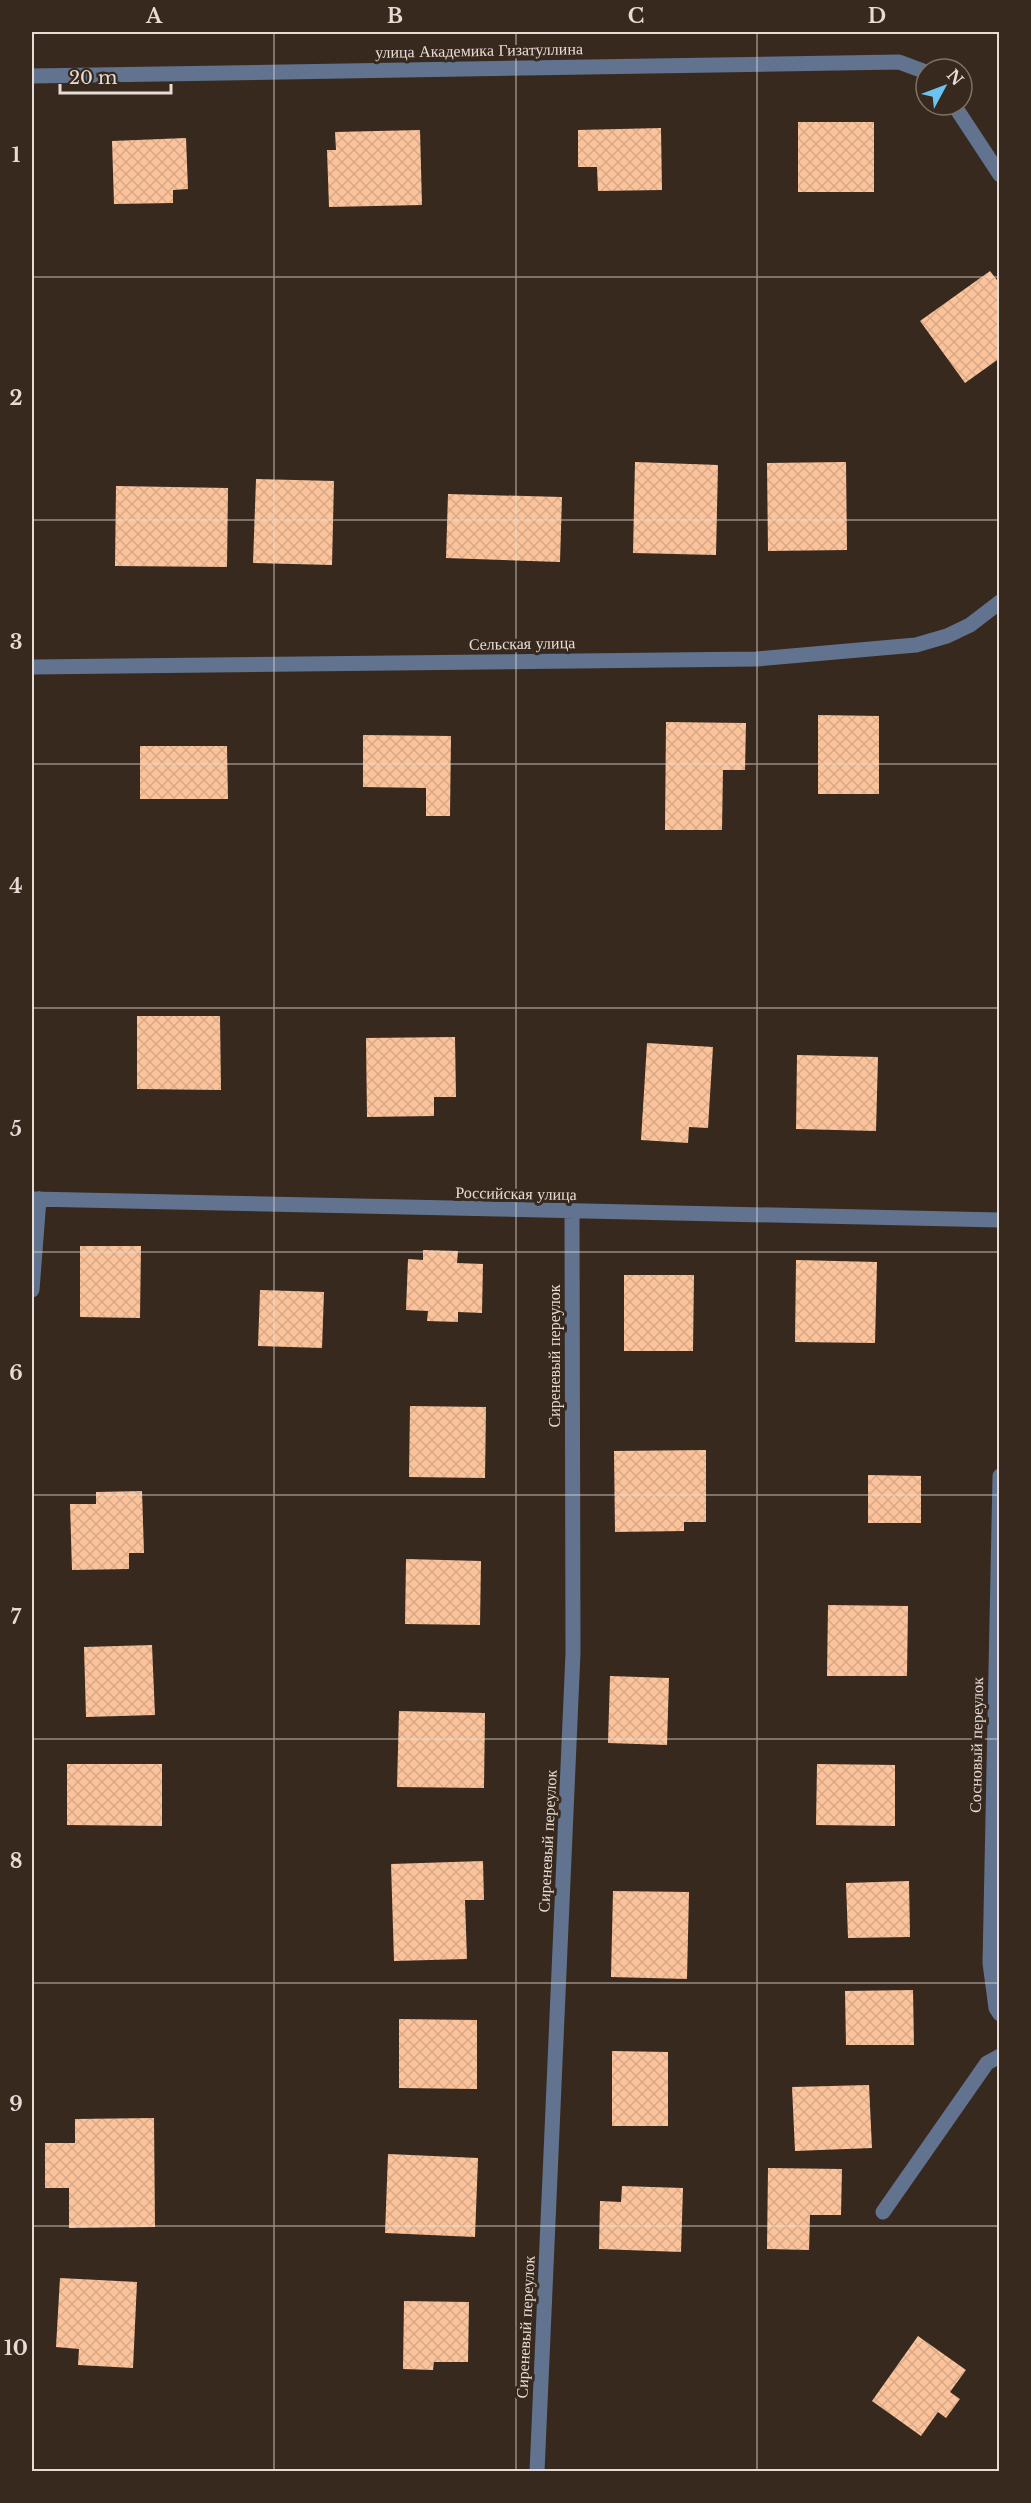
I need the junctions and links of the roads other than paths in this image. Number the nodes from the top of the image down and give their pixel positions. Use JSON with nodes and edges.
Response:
{"nodes":[{"id":1,"x":914,"y":68,"type":"edge"},
{"id":2,"x":32,"y":76,"type":"edge"},
{"id":3,"x":962,"y":117,"type":"edge"},
{"id":4,"x":999,"y":176,"type":"edge"},
{"id":5,"x":999,"y":602,"type":"edge"},
{"id":6,"x":32,"y":667,"type":"edge"},
{"id":7,"x":35,"y":1199,"type":"edge"},
{"id":8,"x":572,"y":1212,"type":"junction"},
{"id":9,"x":999,"y":1220,"type":"edge"},
{"id":10,"x":32,"y":1290,"type":"edge"},
{"id":11,"x":999,"y":1476,"type":"edge"},
{"id":12,"x":999,"y":2014,"type":"edge"},
{"id":13,"x":999,"y":2056,"type":"edge"},
{"id":14,"x":884,"y":2212,"type":"dead end"},
{"id":15,"x":537,"y":2472,"type":"edge"}],
"edges":[{"from":1,"to":2,"type":"street","name":"улица Академика Гизатуллина"},
{"from":3,"to":4,"type":"street"},
{"from":5,"to":6,"type":"street","name":"Сельская улица"},
{"from":7,"to":8,"type":"street","name":"Российская улица"},
{"from":7,"to":10,"type":"street"},
{"from":8,"to":9,"type":"street","name":"Российская улица"},
{"from":8,"to":15,"type":"street","name":"Сиреневый переулок"},
{"from":11,"to":12,"type":"street","name":"Сосновый переулок"},
{"from":13,"to":14,"type":"street"}]}
